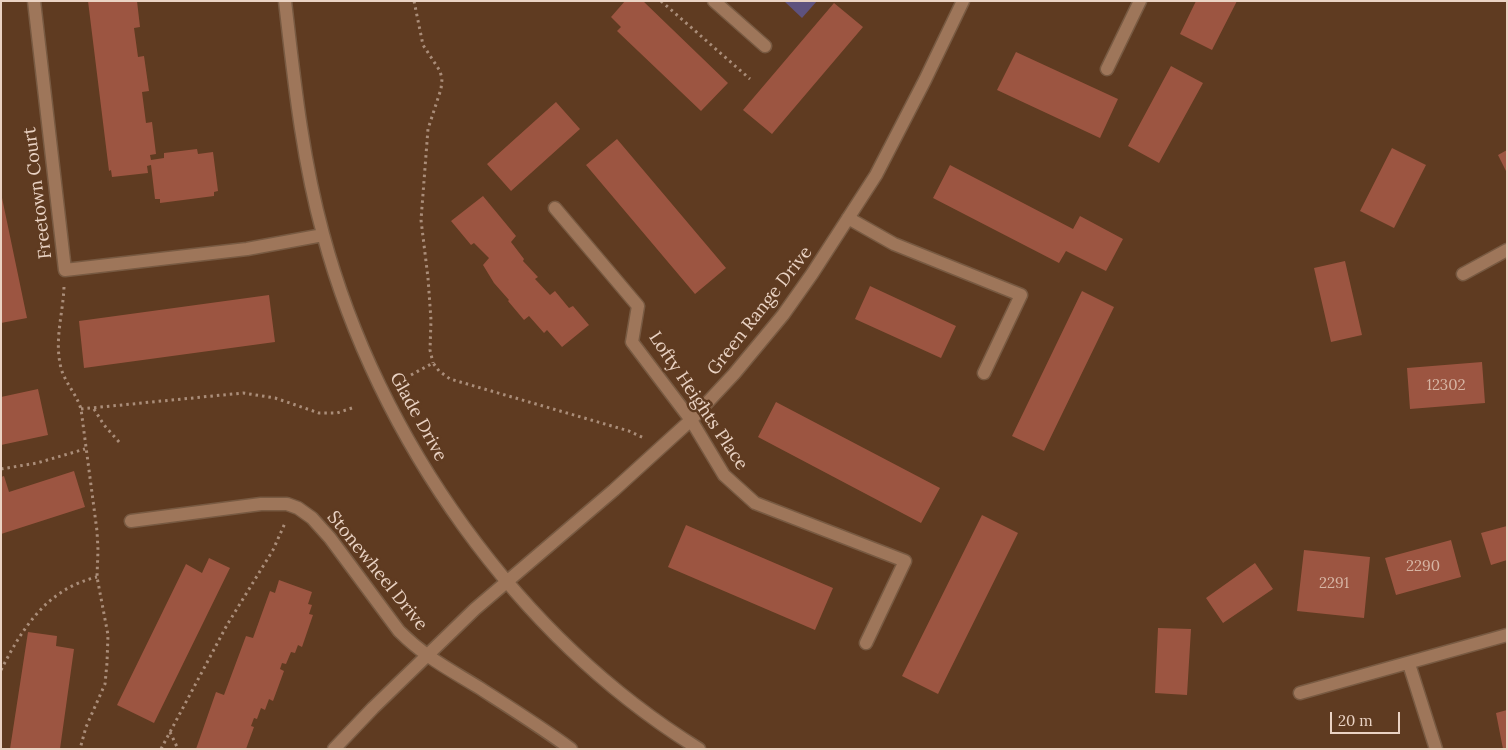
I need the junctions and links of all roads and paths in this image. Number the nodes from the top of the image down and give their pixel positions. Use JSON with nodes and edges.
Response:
{"nodes":[{"id":1,"x":34,"y":1,"type":"edge"},
{"id":2,"x":284,"y":1,"type":"edge"},
{"id":3,"x":414,"y":1,"type":"edge"},
{"id":4,"x":661,"y":1,"type":"edge"},
{"id":5,"x":714,"y":1,"type":"edge"},
{"id":6,"x":963,"y":1,"type":"edge"},
{"id":7,"x":1140,"y":1,"type":"edge"},
{"id":8,"x":765,"y":46,"type":"dead end"},
{"id":9,"x":1108,"y":69,"type":"dead end"},
{"id":10,"x":750,"y":79,"type":"dead end"},
{"id":11,"x":555,"y":208,"type":"dead end"},
{"id":12,"x":848,"y":218,"type":"junction"},
{"id":13,"x":323,"y":235,"type":"junction"},
{"id":14,"x":1507,"y":250,"type":"edge"},
{"id":15,"x":65,"y":270,"type":"junction"},
{"id":16,"x":1463,"y":274,"type":"dead end"},
{"id":17,"x":433,"y":363,"type":"junction"},
{"id":18,"x":984,"y":373,"type":"dead end"},
{"id":19,"x":411,"y":375,"type":"dead end"},
{"id":20,"x":352,"y":408,"type":"dead end"},
{"id":21,"x":81,"y":409,"type":"junction"},
{"id":22,"x":94,"y":409,"type":"junction"},
{"id":23,"x":691,"y":420,"type":"junction"},
{"id":24,"x":120,"y":442,"type":"dead end"},
{"id":25,"x":85,"y":449,"type":"junction"},
{"id":26,"x":658,"y":449,"type":"junction"},
{"id":27,"x":1,"y":469,"type":"edge"},
{"id":28,"x":292,"y":506,"type":"junction"},
{"id":29,"x":131,"y":521,"type":"dead end"},
{"id":30,"x":98,"y":577,"type":"junction"},
{"id":31,"x":506,"y":581,"type":"junction"},
{"id":32,"x":1507,"y":635,"type":"edge"},
{"id":33,"x":866,"y":643,"type":"dead end"},
{"id":34,"x":426,"y":656,"type":"junction"},
{"id":35,"x":1409,"y":664,"type":"junction"},
{"id":36,"x":1,"y":670,"type":"edge"},
{"id":37,"x":1300,"y":693,"type":"dead end"},
{"id":38,"x":170,"y":732,"type":"junction"},
{"id":39,"x":80,"y":749,"type":"edge"},
{"id":40,"x":161,"y":749,"type":"edge"},
{"id":41,"x":178,"y":749,"type":"edge"},
{"id":42,"x":334,"y":749,"type":"edge"},
{"id":43,"x":571,"y":749,"type":"edge"},
{"id":44,"x":699,"y":749,"type":"edge"},
{"id":45,"x":1436,"y":749,"type":"edge"}],
"edges":[{"from":1,"to":15,"type":"street","name":"Freetown Court"},
{"from":2,"to":13,"type":"street","name":"Glade Drive"},
{"from":3,"to":17,"type":"path"},
{"from":4,"to":10,"type":"path"},
{"from":5,"to":8,"type":"street"},
{"from":6,"to":12,"type":"street","name":"Green Range Drive"},
{"from":7,"to":9,"type":"street"},
{"from":11,"to":23,"type":"street","name":"Lofty Heights Place"},
{"from":12,"to":18,"type":"street"},
{"from":12,"to":23,"type":"street","name":"Green Range Drive"},
{"from":13,"to":15,"type":"street","name":"Freetown Court"},
{"from":13,"to":31,"type":"street","name":"Glade Drive"},
{"from":14,"to":16,"type":"street"},
{"from":15,"to":21,"type":"path"},
{"from":17,"to":19,"type":"path"},
{"from":17,"to":26,"type":"path"},
{"from":20,"to":22,"type":"path"},
{"from":21,"to":22,"type":"path"},
{"from":21,"to":25,"type":"path"},
{"from":22,"to":24,"type":"path"},
{"from":23,"to":26,"type":"street","name":"Green Range Drive"},
{"from":23,"to":33,"type":"street","name":"Lofty Heights Place"},
{"from":25,"to":27,"type":"path"},
{"from":25,"to":30,"type":"path"},
{"from":26,"to":31,"type":"street","name":"Green Range Drive"},
{"from":28,"to":29,"type":"street","name":"Stonewheel Drive"},
{"from":28,"to":34,"type":"street","name":"Stonewheel Drive"},
{"from":28,"to":38,"type":"path"},
{"from":30,"to":36,"type":"path"},
{"from":30,"to":39,"type":"path"},
{"from":31,"to":34,"type":"street","name":"Green Range Drive"},
{"from":31,"to":44,"type":"street","name":"Glade Drive"},
{"from":32,"to":35,"type":"street"},
{"from":34,"to":42,"type":"street","name":"Green Range Drive"},
{"from":34,"to":43,"type":"street","name":"Stonewheel Drive"},
{"from":35,"to":37,"type":"street"},
{"from":35,"to":45,"type":"street"},
{"from":38,"to":40,"type":"path"},
{"from":38,"to":41,"type":"path"}]}
